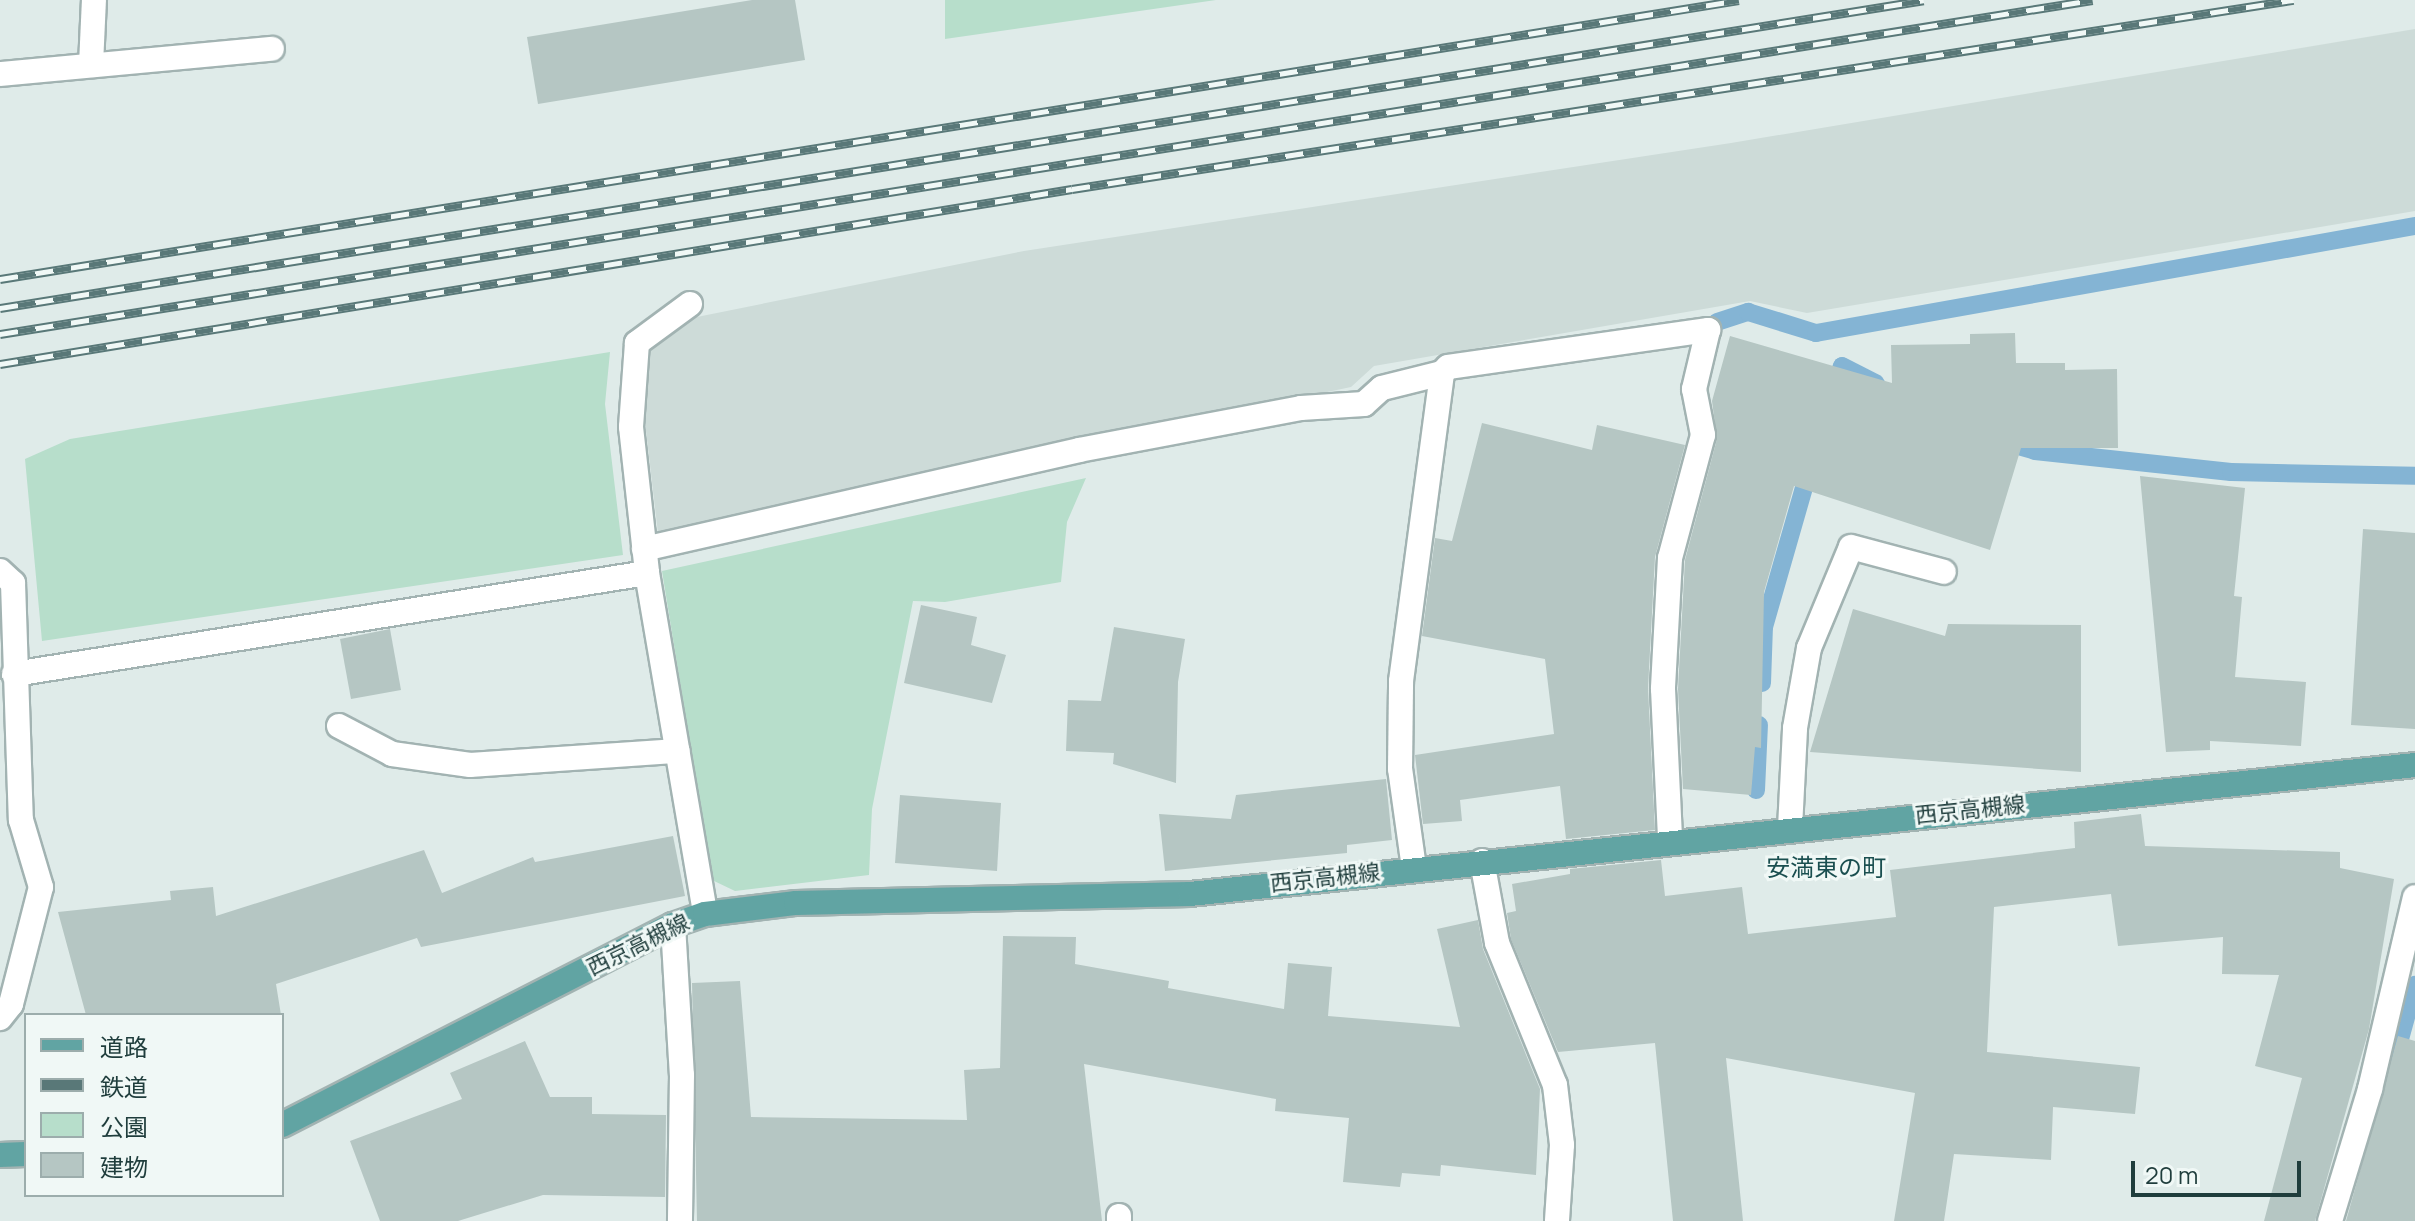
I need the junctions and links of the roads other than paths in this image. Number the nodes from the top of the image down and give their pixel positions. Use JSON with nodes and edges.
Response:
{"nodes":[{"id":1,"x":94,"y":0,"type":"edge"},
{"id":2,"x":272,"y":49,"type":"dead end"},
{"id":3,"x":91,"y":65,"type":"junction"},
{"id":4,"x":0,"y":74,"type":"edge"},
{"id":5,"x":690,"y":304,"type":"dead end"},
{"id":6,"x":1442,"y":373,"type":"junction"},
{"id":7,"x":645,"y":561,"type":"junction"},
{"id":8,"x":0,"y":571,"type":"edge"},
{"id":9,"x":1944,"y":572,"type":"dead end"},
{"id":10,"x":14,"y":674,"type":"junction"},
{"id":11,"x":339,"y":726,"type":"dead end"},
{"id":12,"x":678,"y":751,"type":"junction"},
{"id":13,"x":2415,"y":765,"type":"edge"},
{"id":14,"x":1790,"y":828,"type":"junction"},
{"id":15,"x":1670,"y":840,"type":"junction"},
{"id":16,"x":1482,"y":861,"type":"junction"},
{"id":17,"x":1414,"y":868,"type":"junction"},
{"id":18,"x":2414,"y":905,"type":"edge"},
{"id":19,"x":705,"y":914,"type":"junction"},
{"id":20,"x":673,"y":925,"type":"junction"},
{"id":21,"x":0,"y":1018,"type":"edge"},
{"id":22,"x":284,"y":1124,"type":"edge"},
{"id":23,"x":24,"y":1154,"type":"edge"},
{"id":24,"x":0,"y":1155,"type":"edge"},
{"id":25,"x":680,"y":1221,"type":"edge"},
{"id":26,"x":1557,"y":1221,"type":"edge"},
{"id":27,"x":2330,"y":1221,"type":"edge"}],
"edges":[{"from":1,"to":3,"type":"street"},
{"from":2,"to":3,"type":"street"},
{"from":3,"to":4,"type":"street"},
{"from":5,"to":7,"type":"street"},
{"from":6,"to":7,"type":"street"},
{"from":6,"to":15,"type":"street"},
{"from":6,"to":17,"type":"street"},
{"from":7,"to":10,"type":"street"},
{"from":7,"to":12,"type":"street"},
{"from":8,"to":10,"type":"street"},
{"from":9,"to":14,"type":"street"},
{"from":10,"to":21,"type":"street"},
{"from":11,"to":12,"type":"street"},
{"from":12,"to":19,"type":"street"},
{"from":13,"to":14,"type":"main road","name":"西京高槻線"},
{"from":14,"to":15,"type":"main road","name":"西京高槻線"},
{"from":15,"to":16,"type":"main road","name":"西京高槻線"},
{"from":16,"to":17,"type":"main road","name":"西京高槻線"},
{"from":16,"to":26,"type":"street"},
{"from":17,"to":19,"type":"main road","name":"西京高槻線"},
{"from":18,"to":27,"type":"street"},
{"from":19,"to":20,"type":"main road","name":"西京高槻線"},
{"from":20,"to":22,"type":"main road","name":"西京高槻線"},
{"from":20,"to":25,"type":"street"},
{"from":23,"to":24,"type":"main road"}]}
